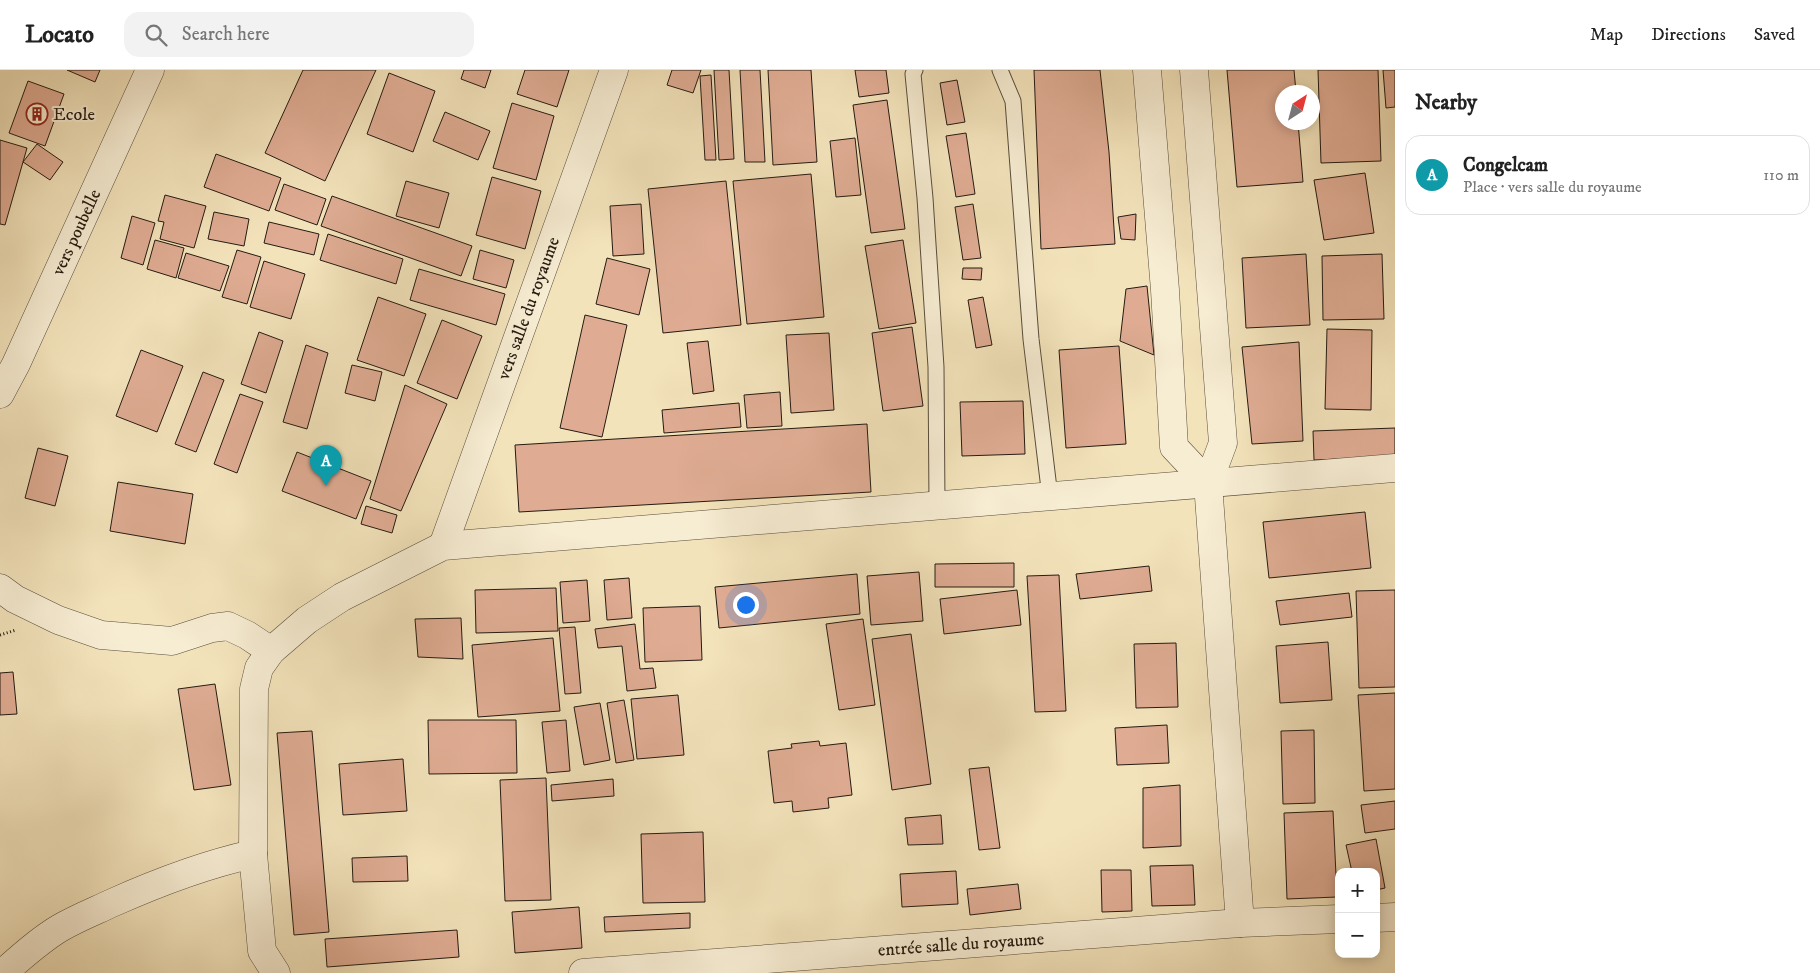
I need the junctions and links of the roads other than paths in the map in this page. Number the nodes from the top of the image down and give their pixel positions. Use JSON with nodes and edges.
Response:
{"nodes":[{"id":1,"x":150,"y":70,"type":"edge"},
{"id":2,"x":614,"y":70,"type":"edge"},
{"id":3,"x":915,"y":70,"type":"edge"},
{"id":4,"x":1000,"y":70,"type":"edge"},
{"id":5,"x":1147,"y":70,"type":"edge"},
{"id":6,"x":1194,"y":70,"type":"edge"},
{"id":7,"x":0,"y":394,"type":"edge"},
{"id":8,"x":1395,"y":468,"type":"edge"},
{"id":9,"x":1208,"y":483,"type":"junction"},
{"id":10,"x":1050,"y":497,"type":"junction"},
{"id":11,"x":936,"y":506,"type":"junction"},
{"id":12,"x":443,"y":546,"type":"junction"},
{"id":13,"x":0,"y":588,"type":"edge"},
{"id":14,"x":271,"y":651,"type":"junction"},
{"id":15,"x":253,"y":854,"type":"junction"},
{"id":16,"x":1395,"y":917,"type":"edge"},
{"id":17,"x":1380,"y":918,"type":"edge"},
{"id":18,"x":1335,"y":919,"type":"edge"},
{"id":19,"x":1240,"y":923,"type":"junction"},
{"id":20,"x":3,"y":973,"type":"edge"},
{"id":21,"x":276,"y":973,"type":"edge"},
{"id":22,"x":583,"y":973,"type":"edge"}],
"edges":[{"from":1,"to":7,"type":"street","name":"vers poubelle"},
{"from":2,"to":12,"type":"street","name":"vers salle du royaume"},
{"from":3,"to":11,"type":"lane"},
{"from":4,"to":10,"type":"lane"},
{"from":5,"to":9,"type":"street"},
{"from":6,"to":9,"type":"street"},
{"from":8,"to":9,"type":"street"},
{"from":9,"to":10,"type":"street"},
{"from":9,"to":19,"type":"street"},
{"from":10,"to":11,"type":"street"},
{"from":11,"to":12,"type":"street"},
{"from":12,"to":14,"type":"street"},
{"from":13,"to":14,"type":"street"},
{"from":14,"to":15,"type":"street"},
{"from":15,"to":20,"type":"street"},
{"from":15,"to":21,"type":"street"},
{"from":16,"to":17,"type":"street"},
{"from":18,"to":19,"type":"street","name":"entrée salle du royaume"},
{"from":19,"to":22,"type":"street","name":"entrée salle du royaume"}]}
